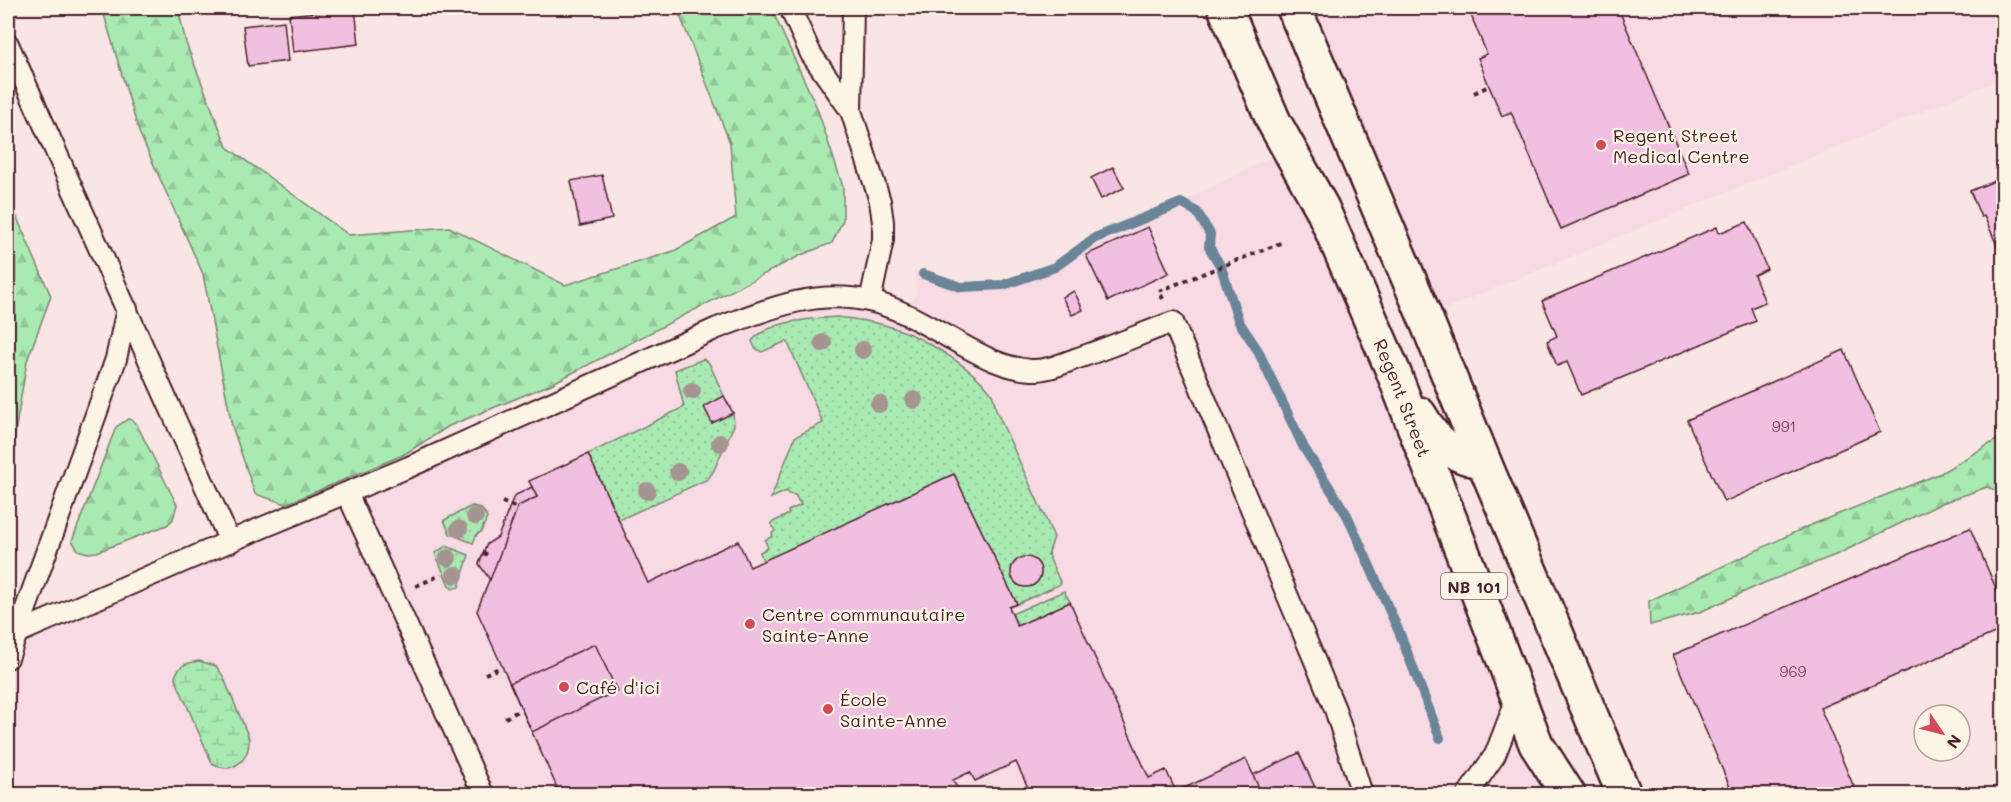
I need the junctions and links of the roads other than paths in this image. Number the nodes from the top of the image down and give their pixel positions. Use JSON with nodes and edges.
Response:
{"nodes":[{"id":1,"x":790,"y":8,"type":"edge"},
{"id":2,"x":853,"y":8,"type":"edge"},
{"id":3,"x":1225,"y":8,"type":"edge"},
{"id":4,"x":1294,"y":8,"type":"edge"},
{"id":5,"x":8,"y":44,"type":"edge"},
{"id":6,"x":851,"y":111,"type":"junction"},
{"id":7,"x":870,"y":301,"type":"junction"},
{"id":8,"x":126,"y":309,"type":"junction"},
{"id":9,"x":1393,"y":371,"type":"junction"},
{"id":10,"x":1484,"y":462,"type":"junction"},
{"id":11,"x":347,"y":493,"type":"junction"},
{"id":12,"x":230,"y":542,"type":"junction"},
{"id":13,"x":17,"y":633,"type":"junction"},
{"id":14,"x":8,"y":658,"type":"edge"},
{"id":15,"x":1517,"y":698,"type":"junction"},
{"id":16,"x":483,"y":795,"type":"edge"},
{"id":17,"x":1362,"y":795,"type":"edge"},
{"id":18,"x":1468,"y":795,"type":"edge"},
{"id":19,"x":1568,"y":795,"type":"edge"},
{"id":20,"x":1624,"y":795,"type":"edge"}],
"edges":[{"from":1,"to":6,"type":"lane"},
{"from":2,"to":6,"type":"lane"},
{"from":3,"to":9,"type":"main road","name":"Regent Street","number":"NB 101"},
{"from":4,"to":10,"type":"main road","number":"NB 101"},
{"from":5,"to":8,"type":"lane"},
{"from":6,"to":7,"type":"lane"},
{"from":7,"to":11,"type":"lane"},
{"from":7,"to":17,"type":"lane"},
{"from":8,"to":12,"type":"lane"},
{"from":8,"to":13,"type":"lane"},
{"from":9,"to":10,"type":"main road"},
{"from":9,"to":15,"type":"main road","name":"Regent Street","number":"NB 101"},
{"from":10,"to":20,"type":"main road","number":"NB 101"},
{"from":11,"to":12,"type":"lane"},
{"from":11,"to":16,"type":"lane"},
{"from":12,"to":13,"type":"lane"},
{"from":13,"to":14,"type":"lane"},
{"from":15,"to":18,"type":"lane"},
{"from":15,"to":19,"type":"main road","name":"Regent Street","number":"NB 101"}]}
